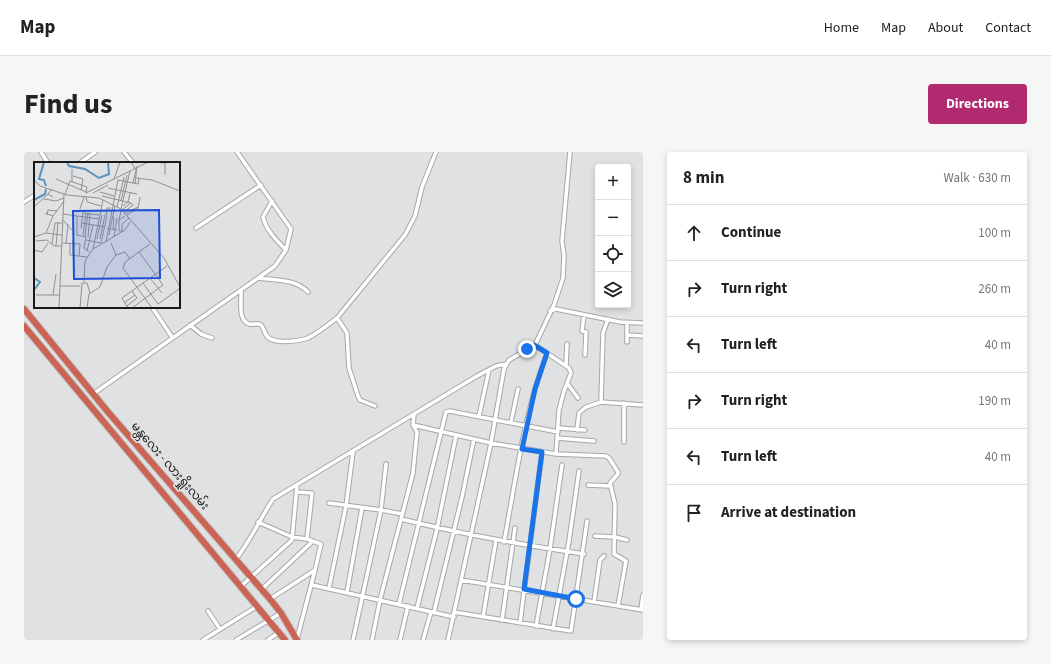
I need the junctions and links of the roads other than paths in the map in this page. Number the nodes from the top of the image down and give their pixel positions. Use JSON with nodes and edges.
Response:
{"nodes":[{"id":1,"x":41,"y":152,"type":"edge"},
{"id":2,"x":95,"y":152,"type":"edge"},
{"id":3,"x":124,"y":152,"type":"edge"},
{"id":4,"x":237,"y":152,"type":"edge"},
{"id":5,"x":436,"y":152,"type":"edge"},
{"id":6,"x":570,"y":152,"type":"edge"},
{"id":7,"x":47,"y":162,"type":"edge"},
{"id":8,"x":81,"y":162,"type":"edge"},
{"id":9,"x":132,"y":162,"type":"edge"},
{"id":10,"x":261,"y":185,"type":"junction"},
{"id":11,"x":34,"y":196,"type":"edge"},
{"id":12,"x":272,"y":201,"type":"junction"},
{"id":13,"x":24,"y":202,"type":"edge"},
{"id":14,"x":196,"y":228,"type":"dead end"},
{"id":15,"x":286,"y":250,"type":"junction"},
{"id":16,"x":258,"y":278,"type":"junction"},
{"id":17,"x":241,"y":290,"type":"junction"},
{"id":18,"x":308,"y":292,"type":"dead end"},
{"id":19,"x":555,"y":307,"type":"junction"},
{"id":20,"x":153,"y":308,"type":"edge"},
{"id":21,"x":24,"y":309,"type":"edge"},
{"id":22,"x":584,"y":315,"type":"junction"},
{"id":23,"x":337,"y":318,"type":"junction"},
{"id":24,"x":608,"y":319,"type":"junction"},
{"id":25,"x":627,"y":323,"type":"junction"},
{"id":26,"x":643,"y":323,"type":"edge"},
{"id":27,"x":190,"y":325,"type":"junction"},
{"id":28,"x":24,"y":326,"type":"edge"},
{"id":29,"x":627,"y":335,"type":"junction"},
{"id":30,"x":643,"y":336,"type":"edge"},
{"id":31,"x":172,"y":337,"type":"junction"},
{"id":32,"x":212,"y":338,"type":"dead end"},
{"id":33,"x":627,"y":342,"type":"dead end"},
{"id":34,"x":567,"y":344,"type":"dead end"},
{"id":35,"x":534,"y":345,"type":"junction"},
{"id":36,"x":547,"y":353,"type":"junction"},
{"id":37,"x":586,"y":355,"type":"dead end"},
{"id":38,"x":506,"y":364,"type":"junction"},
{"id":39,"x":566,"y":365,"type":"junction"},
{"id":40,"x":489,"y":370,"type":"junction"},
{"id":41,"x":568,"y":383,"type":"junction"},
{"id":42,"x":518,"y":389,"type":"dead end"},
{"id":43,"x":93,"y":394,"type":"junction"},
{"id":44,"x":578,"y":398,"type":"dead end"},
{"id":45,"x":601,"y":402,"type":"junction"},
{"id":46,"x":624,"y":403,"type":"junction"},
{"id":47,"x":643,"y":404,"type":"edge"},
{"id":48,"x":375,"y":406,"type":"dead end"},
{"id":49,"x":414,"y":414,"type":"junction"},
{"id":50,"x":479,"y":416,"type":"junction"},
{"id":51,"x":496,"y":419,"type":"junction"},
{"id":52,"x":511,"y":422,"type":"junction"},
{"id":53,"x":413,"y":425,"type":"junction"},
{"id":54,"x":526,"y":426,"type":"junction"},
{"id":55,"x":558,"y":430,"type":"junction"},
{"id":56,"x":577,"y":430,"type":"junction"},
{"id":57,"x":585,"y":430,"type":"dead end"},
{"id":58,"x":440,"y":432,"type":"junction"},
{"id":59,"x":456,"y":436,"type":"junction"},
{"id":60,"x":557,"y":438,"type":"junction"},
{"id":61,"x":474,"y":440,"type":"junction"},
{"id":62,"x":594,"y":441,"type":"dead end"},
{"id":63,"x":624,"y":442,"type":"dead end"},
{"id":64,"x":492,"y":443,"type":"junction"},
{"id":65,"x":522,"y":449,"type":"junction"},
{"id":66,"x":353,"y":452,"type":"junction"},
{"id":67,"x":542,"y":452,"type":"junction"},
{"id":68,"x":556,"y":454,"type":"junction"},
{"id":69,"x":386,"y":464,"type":"dead end"},
{"id":70,"x":562,"y":464,"type":"dead end"},
{"id":71,"x":579,"y":471,"type":"dead end"},
{"id":72,"x":297,"y":485,"type":"junction"},
{"id":73,"x":588,"y":485,"type":"dead end"},
{"id":74,"x":610,"y":486,"type":"junction"},
{"id":75,"x":296,"y":492,"type":"junction"},
{"id":76,"x":329,"y":503,"type":"dead end"},
{"id":77,"x":346,"y":506,"type":"junction"},
{"id":78,"x":362,"y":508,"type":"junction"},
{"id":79,"x":381,"y":510,"type":"junction"},
{"id":80,"x":402,"y":514,"type":"junction"},
{"id":81,"x":401,"y":519,"type":"junction"},
{"id":82,"x":587,"y":521,"type":"dead end"},
{"id":83,"x":258,"y":522,"type":"junction"},
{"id":84,"x":419,"y":523,"type":"junction"},
{"id":85,"x":515,"y":528,"type":"dead end"},
{"id":86,"x":437,"y":529,"type":"junction"},
{"id":87,"x":453,"y":532,"type":"junction"},
{"id":88,"x":471,"y":536,"type":"junction"},
{"id":89,"x":594,"y":536,"type":"dead end"},
{"id":90,"x":217,"y":537,"type":"junction"},
{"id":91,"x":615,"y":537,"type":"junction"},
{"id":92,"x":292,"y":538,"type":"junction"},
{"id":93,"x":307,"y":539,"type":"junction"},
{"id":94,"x":496,"y":540,"type":"junction"},
{"id":95,"x":628,"y":540,"type":"dead end"},
{"id":96,"x":313,"y":541,"type":"junction"},
{"id":97,"x":504,"y":542,"type":"junction"},
{"id":98,"x":513,"y":543,"type":"junction"},
{"id":99,"x":208,"y":546,"type":"junction"},
{"id":100,"x":531,"y":546,"type":"junction"},
{"id":101,"x":550,"y":548,"type":"junction"},
{"id":102,"x":567,"y":551,"type":"junction"},
{"id":103,"x":584,"y":554,"type":"junction"},
{"id":104,"x":604,"y":556,"type":"dead end"},
{"id":105,"x":236,"y":559,"type":"junction"},
{"id":106,"x":315,"y":570,"type":"junction"},
{"id":107,"x":251,"y":577,"type":"junction"},
{"id":108,"x":461,"y":580,"type":"junction"},
{"id":109,"x":490,"y":584,"type":"junction"},
{"id":110,"x":312,"y":585,"type":"junction"},
{"id":111,"x":240,"y":587,"type":"junction"},
{"id":112,"x":507,"y":587,"type":"junction"},
{"id":113,"x":329,"y":588,"type":"junction"},
{"id":114,"x":262,"y":589,"type":"junction"},
{"id":115,"x":524,"y":589,"type":"junction"},
{"id":116,"x":347,"y":592,"type":"junction"},
{"id":117,"x":542,"y":593,"type":"junction"},
{"id":118,"x":643,"y":595,"type":"edge"},
{"id":119,"x":363,"y":596,"type":"junction"},
{"id":120,"x":559,"y":596,"type":"junction"},
{"id":121,"x":270,"y":599,"type":"junction"},
{"id":122,"x":576,"y":599,"type":"junction"},
{"id":123,"x":380,"y":600,"type":"junction"},
{"id":124,"x":594,"y":602,"type":"junction"},
{"id":125,"x":399,"y":604,"type":"junction"},
{"id":126,"x":408,"y":606,"type":"junction"},
{"id":127,"x":618,"y":606,"type":"junction"},
{"id":128,"x":256,"y":607,"type":"junction"},
{"id":129,"x":417,"y":608,"type":"junction"},
{"id":130,"x":642,"y":609,"type":"edge"},
{"id":131,"x":208,"y":611,"type":"dead end"},
{"id":132,"x":433,"y":612,"type":"junction"},
{"id":133,"x":454,"y":612,"type":"junction"},
{"id":134,"x":281,"y":613,"type":"junction"},
{"id":135,"x":454,"y":617,"type":"junction"},
{"id":136,"x":483,"y":617,"type":"junction"},
{"id":137,"x":267,"y":620,"type":"junction"},
{"id":138,"x":502,"y":620,"type":"junction"},
{"id":139,"x":520,"y":623,"type":"junction"},
{"id":140,"x":536,"y":626,"type":"junction"},
{"id":141,"x":220,"y":629,"type":"junction"},
{"id":142,"x":553,"y":629,"type":"junction"},
{"id":143,"x":278,"y":633,"type":"junction"},
{"id":144,"x":203,"y":640,"type":"edge"},
{"id":145,"x":236,"y":640,"type":"edge"},
{"id":146,"x":268,"y":640,"type":"edge"},
{"id":147,"x":285,"y":640,"type":"edge"},
{"id":148,"x":296,"y":640,"type":"edge"},
{"id":149,"x":353,"y":640,"type":"edge"},
{"id":150,"x":372,"y":640,"type":"edge"},
{"id":151,"x":400,"y":640,"type":"edge"},
{"id":152,"x":423,"y":640,"type":"edge"},
{"id":153,"x":448,"y":640,"type":"edge"}],
"edges":[{"from":1,"to":7,"type":"street"},
{"from":2,"to":8,"type":"street"},
{"from":3,"to":9,"type":"street"},
{"from":4,"to":10,"type":"street"},
{"from":5,"to":23,"type":"street"},
{"from":6,"to":19,"type":"street"},
{"from":10,"to":12,"type":"street"},
{"from":10,"to":14,"type":"street"},
{"from":11,"to":13,"type":"street"},
{"from":12,"to":15,"type":"street"},
{"from":12,"to":15,"type":"street"},
{"from":15,"to":16,"type":"street"},
{"from":16,"to":17,"type":"street"},
{"from":16,"to":18,"type":"street"},
{"from":17,"to":23,"type":"street"},
{"from":17,"to":27,"type":"street"},
{"from":19,"to":22,"type":"street"},
{"from":19,"to":35,"type":"street"},
{"from":20,"to":31,"type":"street"},
{"from":21,"to":43,"type":"highway","name":"မန္တလေး - လားရှိုးလမ်း"},
{"from":22,"to":24,"type":"street"},
{"from":22,"to":37,"type":"street"},
{"from":23,"to":48,"type":"street"},
{"from":24,"to":25,"type":"street"},
{"from":24,"to":45,"type":"street"},
{"from":25,"to":26,"type":"street"},
{"from":25,"to":29,"type":"street"},
{"from":27,"to":31,"type":"street"},
{"from":27,"to":32,"type":"street"},
{"from":28,"to":99,"type":"highway","name":"မန္တလေး - လားရှိုးလမ်း"},
{"from":29,"to":30,"type":"street"},
{"from":29,"to":33,"type":"street"},
{"from":31,"to":43,"type":"street"},
{"from":34,"to":39,"type":"street"},
{"from":35,"to":36,"type":"street"},
{"from":35,"to":38,"type":"street"},
{"from":36,"to":39,"type":"street"},
{"from":36,"to":54,"type":"street"},
{"from":38,"to":40,"type":"street"},
{"from":38,"to":51,"type":"street"},
{"from":39,"to":41,"type":"street"},
{"from":40,"to":49,"type":"street"},
{"from":40,"to":50,"type":"street"},
{"from":41,"to":44,"type":"street"},
{"from":41,"to":55,"type":"street"},
{"from":42,"to":52,"type":"street"},
{"from":43,"to":90,"type":"highway","name":"မန္တလေး - လားရှိုးလမ်း"},
{"from":45,"to":46,"type":"street"},
{"from":45,"to":56,"type":"street"},
{"from":46,"to":47,"type":"street"},
{"from":46,"to":63,"type":"street"},
{"from":49,"to":53,"type":"street"},
{"from":49,"to":66,"type":"street"},
{"from":50,"to":51,"type":"street"},
{"from":50,"to":58,"type":"street"},
{"from":51,"to":52,"type":"street"},
{"from":51,"to":64,"type":"street"},
{"from":52,"to":54,"type":"street"},
{"from":53,"to":58,"type":"street"},
{"from":53,"to":80,"type":"street"},
{"from":54,"to":55,"type":"street"},
{"from":54,"to":65,"type":"street"},
{"from":55,"to":56,"type":"street"},
{"from":55,"to":60,"type":"street"},
{"from":56,"to":57,"type":"street"},
{"from":58,"to":59,"type":"street"},
{"from":58,"to":84,"type":"street"},
{"from":59,"to":61,"type":"street"},
{"from":59,"to":86,"type":"street"},
{"from":60,"to":62,"type":"street"},
{"from":60,"to":68,"type":"street"},
{"from":61,"to":64,"type":"street"},
{"from":61,"to":87,"type":"street"},
{"from":64,"to":65,"type":"street"},
{"from":64,"to":88,"type":"street"},
{"from":65,"to":67,"type":"street"},
{"from":65,"to":97,"type":"street"},
{"from":66,"to":72,"type":"street"},
{"from":66,"to":77,"type":"street"},
{"from":67,"to":68,"type":"street"},
{"from":67,"to":100,"type":"street"},
{"from":68,"to":74,"type":"street"},
{"from":69,"to":79,"type":"street"},
{"from":70,"to":101,"type":"street"},
{"from":71,"to":102,"type":"street"},
{"from":72,"to":75,"type":"street"},
{"from":72,"to":83,"type":"street"},
{"from":73,"to":74,"type":"street"},
{"from":74,"to":91,"type":"street"},
{"from":75,"to":92,"type":"street"},
{"from":75,"to":93,"type":"street"},
{"from":76,"to":77,"type":"street"},
{"from":77,"to":78,"type":"street"},
{"from":77,"to":113,"type":"street"},
{"from":78,"to":79,"type":"street"},
{"from":78,"to":116,"type":"street"},
{"from":79,"to":80,"type":"street"},
{"from":79,"to":119,"type":"street"},
{"from":80,"to":81,"type":"street"},
{"from":81,"to":84,"type":"street"},
{"from":81,"to":123,"type":"street"},
{"from":82,"to":103,"type":"street"},
{"from":83,"to":92,"type":"street"},
{"from":83,"to":105,"type":"street"},
{"from":84,"to":86,"type":"street"},
{"from":84,"to":125,"type":"street"},
{"from":85,"to":98,"type":"street"},
{"from":86,"to":87,"type":"street"},
{"from":86,"to":129,"type":"street"},
{"from":87,"to":88,"type":"street"},
{"from":87,"to":132,"type":"street"},
{"from":88,"to":94,"type":"street"},
{"from":88,"to":108,"type":"street"},
{"from":89,"to":91,"type":"street"},
{"from":90,"to":99,"type":"highway"},
{"from":90,"to":105,"type":"highway","name":"မန္တလေး - လားရှိုးလမ်း"},
{"from":91,"to":95,"type":"street"},
{"from":91,"to":127,"type":"street"},
{"from":92,"to":93,"type":"street"},
{"from":92,"to":107,"type":"street"},
{"from":93,"to":96,"type":"street"},
{"from":94,"to":97,"type":"street"},
{"from":94,"to":109,"type":"street"},
{"from":96,"to":106,"type":"street"},
{"from":96,"to":114,"type":"street"},
{"from":97,"to":98,"type":"street"},
{"from":98,"to":100,"type":"street"},
{"from":98,"to":112,"type":"street"},
{"from":99,"to":111,"type":"highway","name":"မန္တလေး - လားရှိုးလမ်း"},
{"from":100,"to":101,"type":"street"},
{"from":100,"to":115,"type":"street"},
{"from":101,"to":102,"type":"street"},
{"from":101,"to":117,"type":"street"},
{"from":102,"to":103,"type":"street"},
{"from":102,"to":120,"type":"street"},
{"from":103,"to":122,"type":"street"},
{"from":104,"to":124,"type":"street"},
{"from":105,"to":107,"type":"highway","name":"မန္တလေး - လားရှိုးလမ်း"},
{"from":106,"to":110,"type":"street"},
{"from":106,"to":121,"type":"street"},
{"from":107,"to":111,"type":"street"},
{"from":107,"to":114,"type":"highway","name":"မန္တလေး - လားရှိုးလမ်း"},
{"from":108,"to":109,"type":"street"},
{"from":108,"to":133,"type":"street"},
{"from":109,"to":112,"type":"street"},
{"from":109,"to":136,"type":"street"},
{"from":110,"to":113,"type":"street"},
{"from":110,"to":148,"type":"street"},
{"from":111,"to":128,"type":"highway","name":"မန္တလေး - လားရှိုးလမ်း"},
{"from":112,"to":115,"type":"street"},
{"from":112,"to":138,"type":"street"},
{"from":113,"to":116,"type":"street"},
{"from":114,"to":121,"type":"highway","name":"မန္တလေး - လားရှိုးလမ်း"},
{"from":115,"to":117,"type":"street"},
{"from":115,"to":139,"type":"street"},
{"from":116,"to":119,"type":"street"},
{"from":117,"to":120,"type":"street"},
{"from":117,"to":140,"type":"street"},
{"from":118,"to":130,"type":"street"},
{"from":119,"to":123,"type":"street"},
{"from":119,"to":149,"type":"street"},
{"from":120,"to":122,"type":"street"},
{"from":120,"to":142,"type":"street"},
{"from":121,"to":134,"type":"highway","name":"မန္တလေး - လားရှိုးလမ်း"},
{"from":122,"to":124,"type":"street"},
{"from":122,"to":142,"type":"street"},
{"from":123,"to":125,"type":"street"},
{"from":123,"to":150,"type":"street"},
{"from":124,"to":127,"type":"street"},
{"from":125,"to":126,"type":"street"},
{"from":126,"to":129,"type":"street"},
{"from":126,"to":151,"type":"street"},
{"from":127,"to":130,"type":"street"},
{"from":128,"to":137,"type":"highway","name":"မန္တလေး - လားရှိုးလမ်း"},
{"from":128,"to":141,"type":"street"},
{"from":129,"to":132,"type":"street"},
{"from":131,"to":141,"type":"street"},
{"from":132,"to":135,"type":"street"},
{"from":132,"to":152,"type":"street"},
{"from":133,"to":135,"type":"street"},
{"from":133,"to":136,"type":"street"},
{"from":134,"to":137,"type":"street"},
{"from":134,"to":148,"type":"highway","name":"မန္တလေး - လားရှိုးလမ်း"},
{"from":135,"to":153,"type":"street"},
{"from":136,"to":138,"type":"street"},
{"from":137,"to":143,"type":"highway","name":"မန္တလေး - လားရှိုးလမ်း"},
{"from":137,"to":145,"type":"street"},
{"from":138,"to":139,"type":"street"},
{"from":139,"to":140,"type":"street"},
{"from":140,"to":142,"type":"street"},
{"from":141,"to":144,"type":"street"},
{"from":143,"to":146,"type":"street"},
{"from":143,"to":147,"type":"highway","name":"မန္တလေး - လားရှိုးလမ်း"}]}
